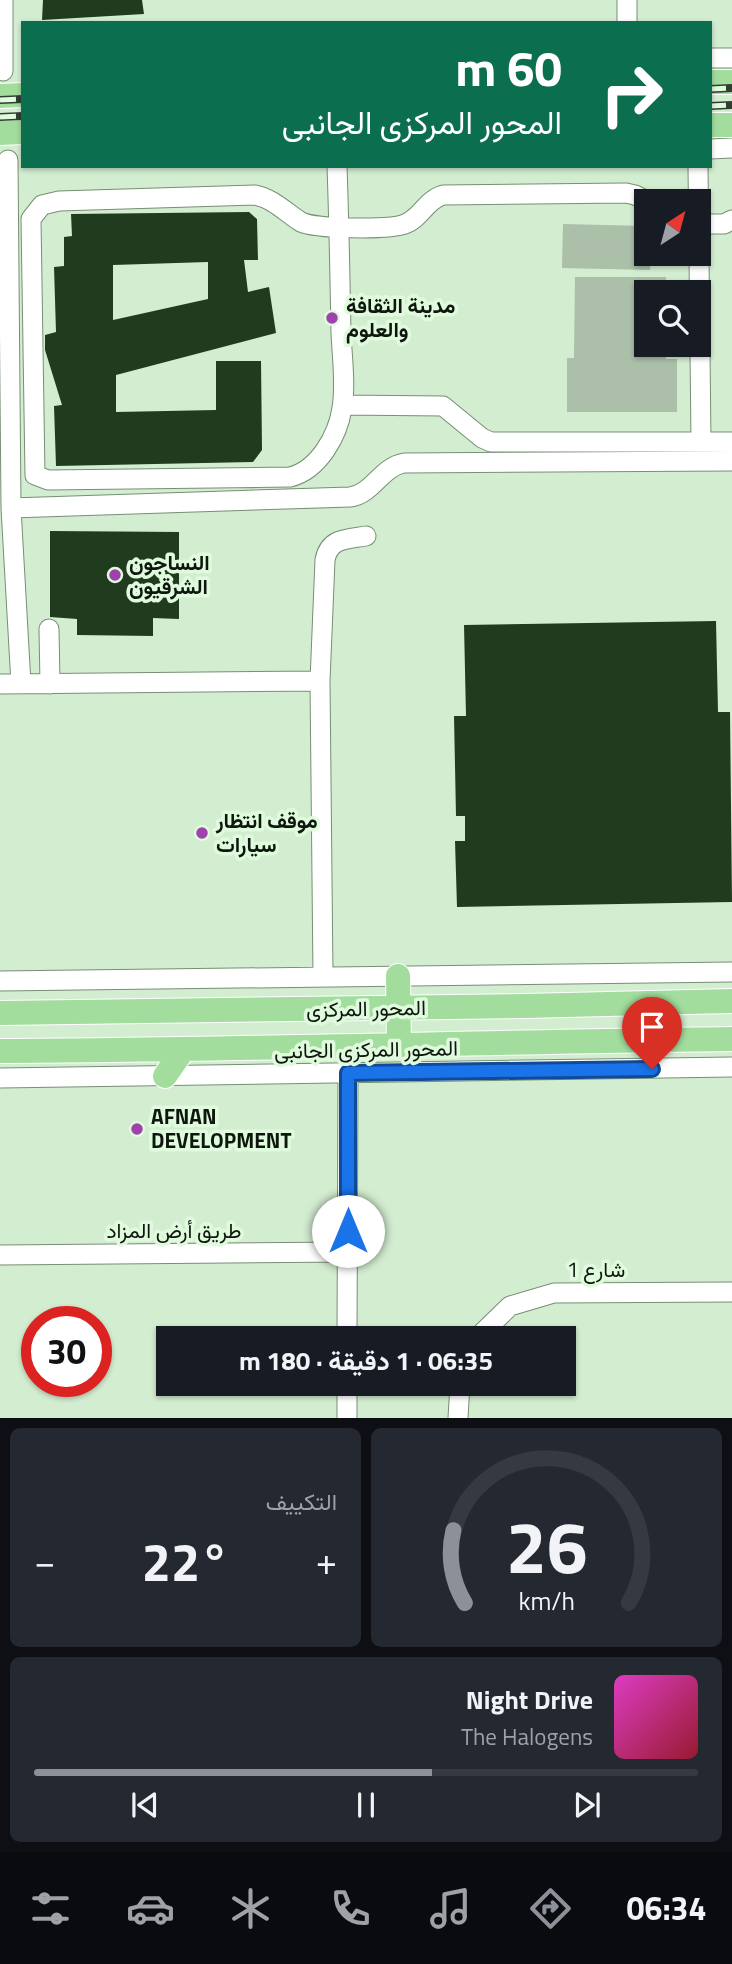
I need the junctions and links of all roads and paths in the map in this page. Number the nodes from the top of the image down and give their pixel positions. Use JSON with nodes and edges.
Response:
{"nodes":[{"id":1,"x":3,"y":0,"type":"edge"},
{"id":2,"x":627,"y":0,"type":"edge"},
{"id":3,"x":627,"y":21,"type":"edge"},
{"id":4,"x":712,"y":58,"type":"edge"},
{"id":5,"x":732,"y":58,"type":"edge"},
{"id":6,"x":7,"y":77,"type":"edge"},
{"id":7,"x":712,"y":82,"type":"edge"},
{"id":8,"x":732,"y":82,"type":"edge"},
{"id":9,"x":21,"y":93,"type":"edge"},
{"id":10,"x":712,"y":125,"type":"edge"},
{"id":11,"x":732,"y":125,"type":"edge"},
{"id":12,"x":21,"y":132,"type":"edge"},
{"id":13,"x":0,"y":133,"type":"edge"},
{"id":14,"x":732,"y":148,"type":"edge"},
{"id":15,"x":712,"y":149,"type":"edge"},
{"id":16,"x":10,"y":160,"type":"edge"},
{"id":17,"x":337,"y":168,"type":"edge"},
{"id":18,"x":698,"y":168,"type":"edge"},
{"id":19,"x":698,"y":189,"type":"edge"},
{"id":20,"x":634,"y":195,"type":"edge"},
{"id":21,"x":732,"y":220,"type":"edge"},
{"id":22,"x":711,"y":225,"type":"edge"},
{"id":23,"x":339,"y":227,"type":"junction"},
{"id":24,"x":699,"y":266,"type":"edge"},
{"id":25,"x":343,"y":405,"type":"junction"},
{"id":26,"x":701,"y":442,"type":"junction"},
{"id":27,"x":732,"y":442,"type":"edge"},
{"id":28,"x":732,"y":461,"type":"edge"},
{"id":29,"x":11,"y":508,"type":"junction"},
{"id":30,"x":366,"y":536,"type":"dead end"},
{"id":31,"x":49,"y":629,"type":"dead end"},
{"id":32,"x":190,"y":660,"type":"dead end"},
{"id":33,"x":191,"y":681,"type":"junction"},
{"id":34,"x":320,"y":681,"type":"junction"},
{"id":35,"x":0,"y":684,"type":"edge"},
{"id":36,"x":21,"y":684,"type":"junction"},
{"id":37,"x":50,"y":684,"type":"junction"},
{"id":38,"x":732,"y":972,"type":"edge"},
{"id":39,"x":398,"y":976,"type":"junction"},
{"id":40,"x":323,"y":977,"type":"junction"},
{"id":41,"x":0,"y":981,"type":"edge"},
{"id":42,"x":726,"y":1002,"type":"edge"},
{"id":43,"x":397,"y":1008,"type":"junction"},
{"id":44,"x":0,"y":1013,"type":"edge"},
{"id":45,"x":732,"y":1040,"type":"edge"},
{"id":46,"x":398,"y":1045,"type":"junction"},
{"id":47,"x":183,"y":1050,"type":"junction"},
{"id":48,"x":0,"y":1051,"type":"edge"},
{"id":49,"x":732,"y":1068,"type":"edge"},
{"id":50,"x":348,"y":1073,"type":"junction"},
{"id":51,"x":165,"y":1076,"type":"junction"},
{"id":52,"x":0,"y":1078,"type":"edge"},
{"id":53,"x":348,"y":1252,"type":"junction"},
{"id":54,"x":0,"y":1255,"type":"edge"},
{"id":55,"x":732,"y":1292,"type":"edge"},
{"id":56,"x":347,"y":1326,"type":"edge"},
{"id":57,"x":489,"y":1326,"type":"edge"},
{"id":58,"x":347,"y":1396,"type":"edge"},
{"id":59,"x":459,"y":1396,"type":"edge"},
{"id":60,"x":347,"y":1418,"type":"edge"},
{"id":61,"x":458,"y":1418,"type":"edge"}],
"edges":[{"from":1,"to":6,"type":"street"},
{"from":2,"to":3,"type":"street"},
{"from":4,"to":5,"type":"street"},
{"from":6,"to":9,"type":"main road"},
{"from":7,"to":8,"type":"main road"},
{"from":10,"to":11,"type":"main road"},
{"from":12,"to":13,"type":"main road"},
{"from":14,"to":15,"type":"street"},
{"from":16,"to":29,"type":"street"},
{"from":17,"to":23,"type":"street"},
{"from":18,"to":19,"type":"street"},
{"from":20,"to":23,"type":"street"},
{"from":21,"to":22,"type":"street"},
{"from":23,"to":25,"type":"street"},
{"from":23,"to":25,"type":"street"},
{"from":24,"to":26,"type":"street"},
{"from":25,"to":26,"type":"street"},
{"from":26,"to":27,"type":"street"},
{"from":28,"to":29,"type":"street"},
{"from":29,"to":36,"type":"street"},
{"from":30,"to":34,"type":"street"},
{"from":31,"to":37,"type":"street"},
{"from":32,"to":33,"type":"street"},
{"from":33,"to":34,"type":"street"},
{"from":33,"to":37,"type":"street"},
{"from":34,"to":40,"type":"street"},
{"from":35,"to":36,"type":"street"},
{"from":36,"to":37,"type":"street"},
{"from":38,"to":39,"type":"street"},
{"from":39,"to":40,"type":"street"},
{"from":39,"to":43,"type":"main road"},
{"from":40,"to":41,"type":"street"},
{"from":42,"to":43,"type":"main road","name":"المحور المركزى"},
{"from":43,"to":44,"type":"main road","name":"المحور المركزى"},
{"from":43,"to":46,"type":"main road"},
{"from":45,"to":46,"type":"main road","name":"المحور المركزى"},
{"from":46,"to":47,"type":"main road","name":"المحور المركزى"},
{"from":47,"to":48,"type":"main road","name":"المحور المركزى"},
{"from":47,"to":51,"type":"main road"},
{"from":49,"to":50,"type":"street","name":"المحور المركزى الجانبى"},
{"from":50,"to":51,"type":"street","name":"المحور المركزى الجانبى"},
{"from":50,"to":53,"type":"street"},
{"from":51,"to":52,"type":"street","name":"المحور المركزى الجانبى"},
{"from":53,"to":54,"type":"street","name":"طريق أرض المزاد"},
{"from":53,"to":56,"type":"street"},
{"from":55,"to":57,"type":"street","name":"شارع 1"},
{"from":58,"to":60,"type":"street"},
{"from":59,"to":61,"type":"street"}]}
